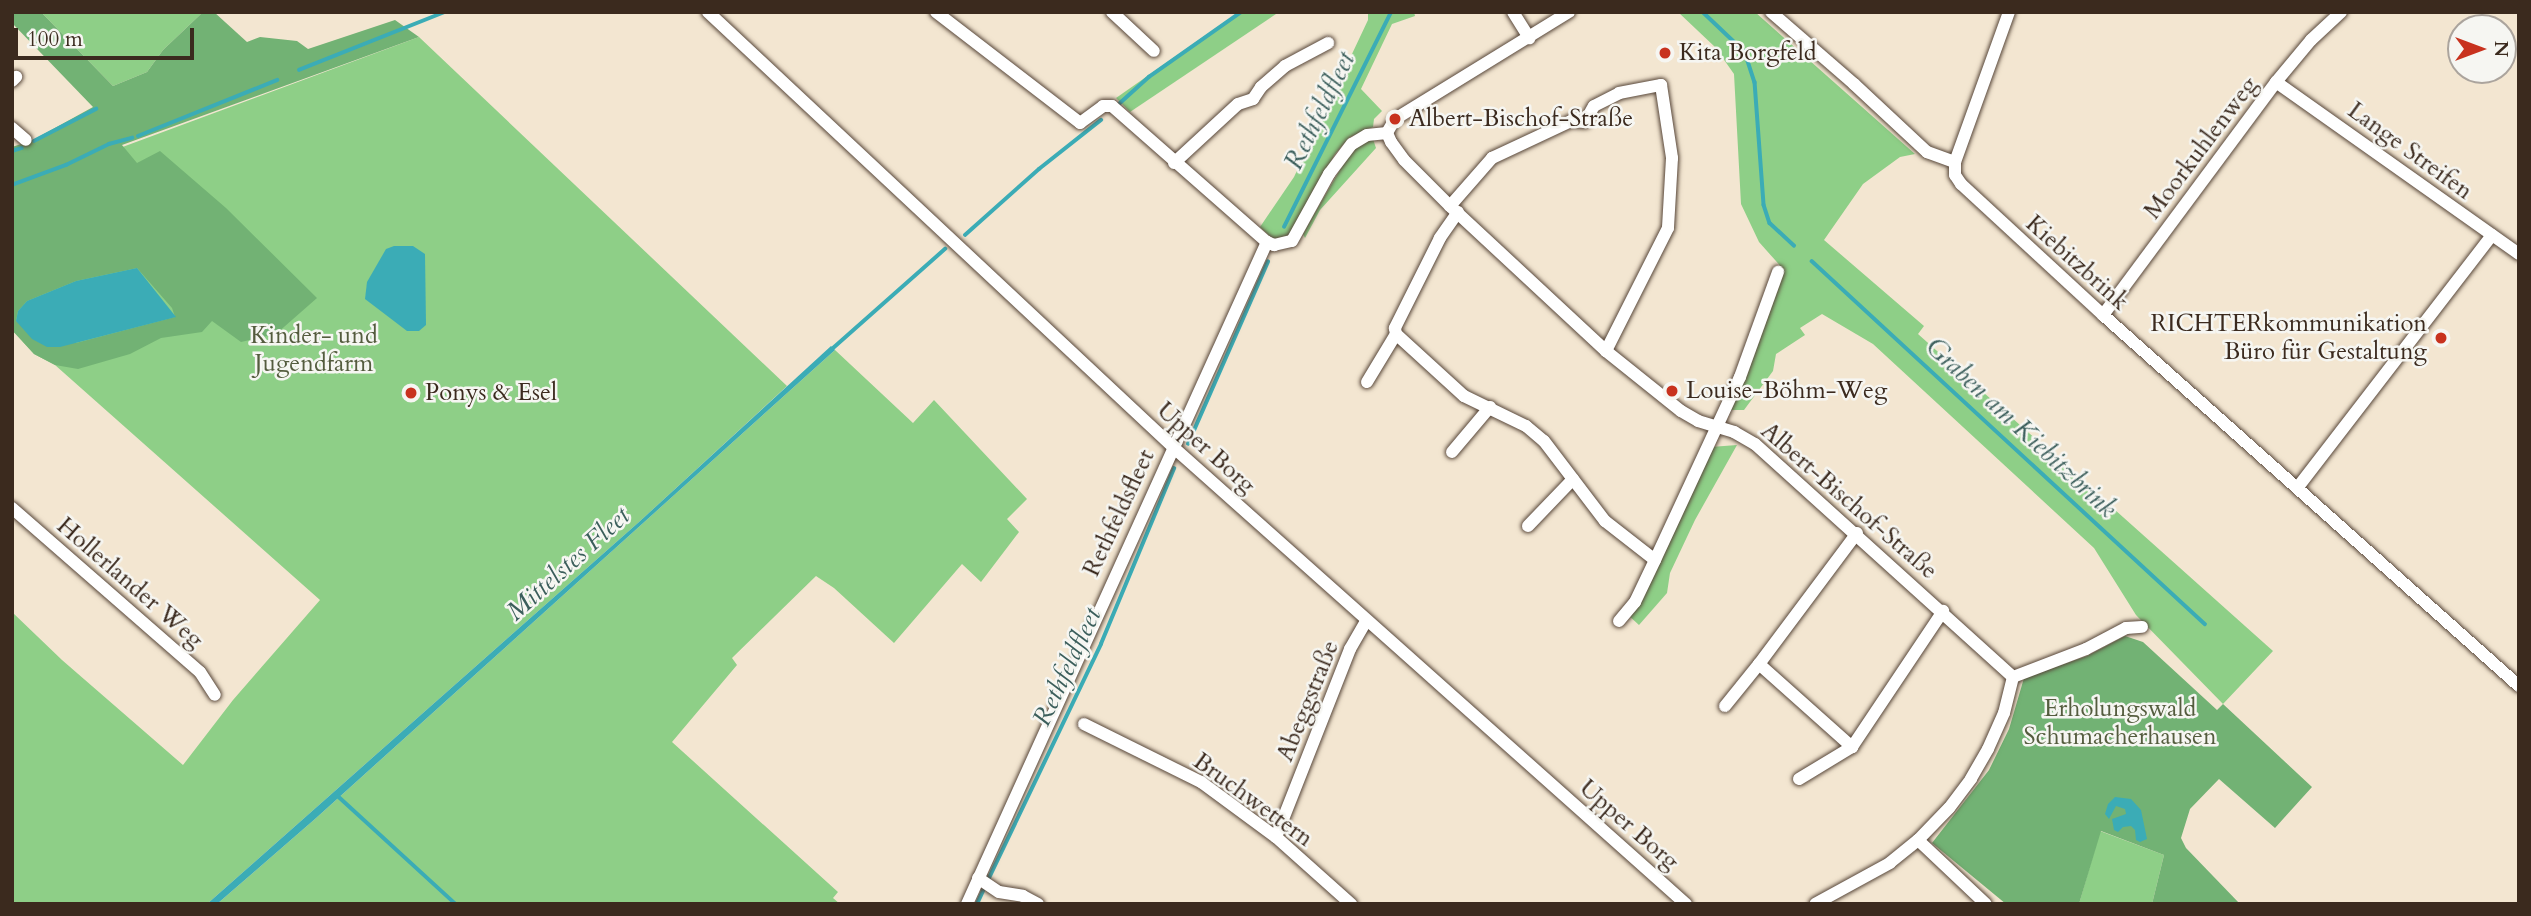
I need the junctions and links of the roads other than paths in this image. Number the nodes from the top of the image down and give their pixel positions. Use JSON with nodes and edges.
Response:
{"nodes":[{"id":1,"x":708,"y":12,"type":"edge"},
{"id":2,"x":936,"y":12,"type":"edge"},
{"id":3,"x":1112,"y":12,"type":"edge"},
{"id":4,"x":1513,"y":12,"type":"edge"},
{"id":5,"x":1569,"y":12,"type":"edge"},
{"id":6,"x":1771,"y":12,"type":"edge"},
{"id":7,"x":2009,"y":12,"type":"edge"},
{"id":8,"x":2340,"y":12,"type":"edge"},
{"id":9,"x":1529,"y":38,"type":"junction"},
{"id":10,"x":1328,"y":43,"type":"dead end"},
{"id":11,"x":1154,"y":51,"type":"dead end"},
{"id":12,"x":2276,"y":82,"type":"junction"},
{"id":13,"x":12,"y":128,"type":"edge"},
{"id":14,"x":1389,"y":138,"type":"junction"},
{"id":15,"x":26,"y":140,"type":"dead end"},
{"id":16,"x":1955,"y":162,"type":"junction"},
{"id":17,"x":1174,"y":163,"type":"junction"},
{"id":18,"x":1454,"y":209,"type":"junction"},
{"id":19,"x":2492,"y":236,"type":"junction"},
{"id":20,"x":1267,"y":242,"type":"junction"},
{"id":21,"x":2519,"y":254,"type":"edge"},
{"id":22,"x":1778,"y":272,"type":"dead end"},
{"id":23,"x":2103,"y":315,"type":"junction"},
{"id":24,"x":1396,"y":334,"type":"junction"},
{"id":25,"x":1606,"y":351,"type":"junction"},
{"id":26,"x":1367,"y":382,"type":"dead end"},
{"id":27,"x":1490,"y":407,"type":"junction"},
{"id":28,"x":1717,"y":427,"type":"junction"},
{"id":29,"x":1173,"y":447,"type":"junction"},
{"id":30,"x":1452,"y":452,"type":"dead end"},
{"id":31,"x":1573,"y":479,"type":"junction"},
{"id":32,"x":2298,"y":487,"type":"junction"},
{"id":33,"x":12,"y":508,"type":"edge"},
{"id":34,"x":1528,"y":526,"type":"dead end"},
{"id":35,"x":1857,"y":533,"type":"junction"},
{"id":36,"x":1655,"y":560,"type":"junction"},
{"id":37,"x":1943,"y":611,"type":"junction"},
{"id":38,"x":1366,"y":621,"type":"junction"},
{"id":39,"x":1619,"y":621,"type":"dead end"},
{"id":40,"x":2142,"y":627,"type":"dead end"},
{"id":41,"x":1759,"y":664,"type":"junction"},
{"id":42,"x":2013,"y":677,"type":"junction"},
{"id":43,"x":2519,"y":686,"type":"edge"},
{"id":44,"x":215,"y":695,"type":"dead end"},
{"id":45,"x":1725,"y":706,"type":"dead end"},
{"id":46,"x":1084,"y":724,"type":"dead end"},
{"id":47,"x":1852,"y":747,"type":"junction"},
{"id":48,"x":1799,"y":779,"type":"dead end"},
{"id":49,"x":1276,"y":837,"type":"junction"},
{"id":50,"x":1918,"y":841,"type":"junction"},
{"id":51,"x":978,"y":878,"type":"junction"},
{"id":52,"x":1819,"y":903,"type":"edge"},
{"id":53,"x":967,"y":904,"type":"edge"},
{"id":54,"x":1038,"y":904,"type":"edge"},
{"id":55,"x":1351,"y":904,"type":"edge"},
{"id":56,"x":1686,"y":904,"type":"edge"},
{"id":57,"x":1986,"y":904,"type":"edge"}],
"edges":[{"from":1,"to":29,"type":"street","name":"Upper Borg"},
{"from":2,"to":17,"type":"street"},
{"from":3,"to":11,"type":"street"},
{"from":4,"to":9,"type":"street"},
{"from":5,"to":9,"type":"street"},
{"from":6,"to":16,"type":"street"},
{"from":7,"to":16,"type":"street"},
{"from":8,"to":12,"type":"street","name":"Moorkuhlenweg"},
{"from":9,"to":14,"type":"street"},
{"from":10,"to":17,"type":"street"},
{"from":12,"to":19,"type":"street","name":"Lange Streifen"},
{"from":12,"to":23,"type":"street","name":"Moorkuhlenweg"},
{"from":13,"to":15,"type":"street"},
{"from":14,"to":18,"type":"street","name":"Albert-Bischof-Straße"},
{"from":14,"to":20,"type":"street"},
{"from":16,"to":23,"type":"street","name":"Kiebitzbrink"},
{"from":17,"to":20,"type":"street"},
{"from":18,"to":24,"type":"street"},
{"from":18,"to":25,"type":"street","name":"Albert-Bischof-Straße"},
{"from":18,"to":25,"type":"street"},
{"from":19,"to":21,"type":"street","name":"Lange Streifen"},
{"from":19,"to":32,"type":"street"},
{"from":20,"to":29,"type":"street","name":"Rethfeldsfleet"},
{"from":22,"to":28,"type":"street"},
{"from":23,"to":32,"type":"street","name":"Kiebitzbrink"},
{"from":24,"to":26,"type":"street"},
{"from":24,"to":27,"type":"street"},
{"from":25,"to":28,"type":"street","name":"Albert-Bischof-Straße"},
{"from":27,"to":30,"type":"street"},
{"from":27,"to":31,"type":"street"},
{"from":28,"to":35,"type":"street","name":"Albert-Bischof-Straße"},
{"from":28,"to":36,"type":"street"},
{"from":29,"to":38,"type":"street","name":"Upper Borg"},
{"from":29,"to":51,"type":"street","name":"Rethfeldsfleet"},
{"from":31,"to":34,"type":"street"},
{"from":31,"to":36,"type":"street"},
{"from":32,"to":43,"type":"street","name":"Kiebitzbrink"},
{"from":33,"to":44,"type":"street","name":"Hollerlander Weg"},
{"from":35,"to":37,"type":"street","name":"Albert-Bischof-Straße"},
{"from":35,"to":41,"type":"street"},
{"from":36,"to":39,"type":"street"},
{"from":37,"to":42,"type":"street","name":"Albert-Bischof-Straße"},
{"from":37,"to":47,"type":"street"},
{"from":38,"to":49,"type":"street","name":"Abeggstraße"},
{"from":38,"to":56,"type":"street","name":"Upper Borg"},
{"from":40,"to":42,"type":"street"},
{"from":41,"to":45,"type":"street"},
{"from":41,"to":47,"type":"street"},
{"from":42,"to":50,"type":"street"},
{"from":46,"to":49,"type":"street","name":"Bruchwettern"},
{"from":47,"to":48,"type":"street"},
{"from":49,"to":55,"type":"street","name":"Bruchwettern"},
{"from":50,"to":52,"type":"street"},
{"from":50,"to":57,"type":"street"},
{"from":51,"to":53,"type":"street","name":"Rethfeldsfleet"},
{"from":51,"to":54,"type":"street"}]}
